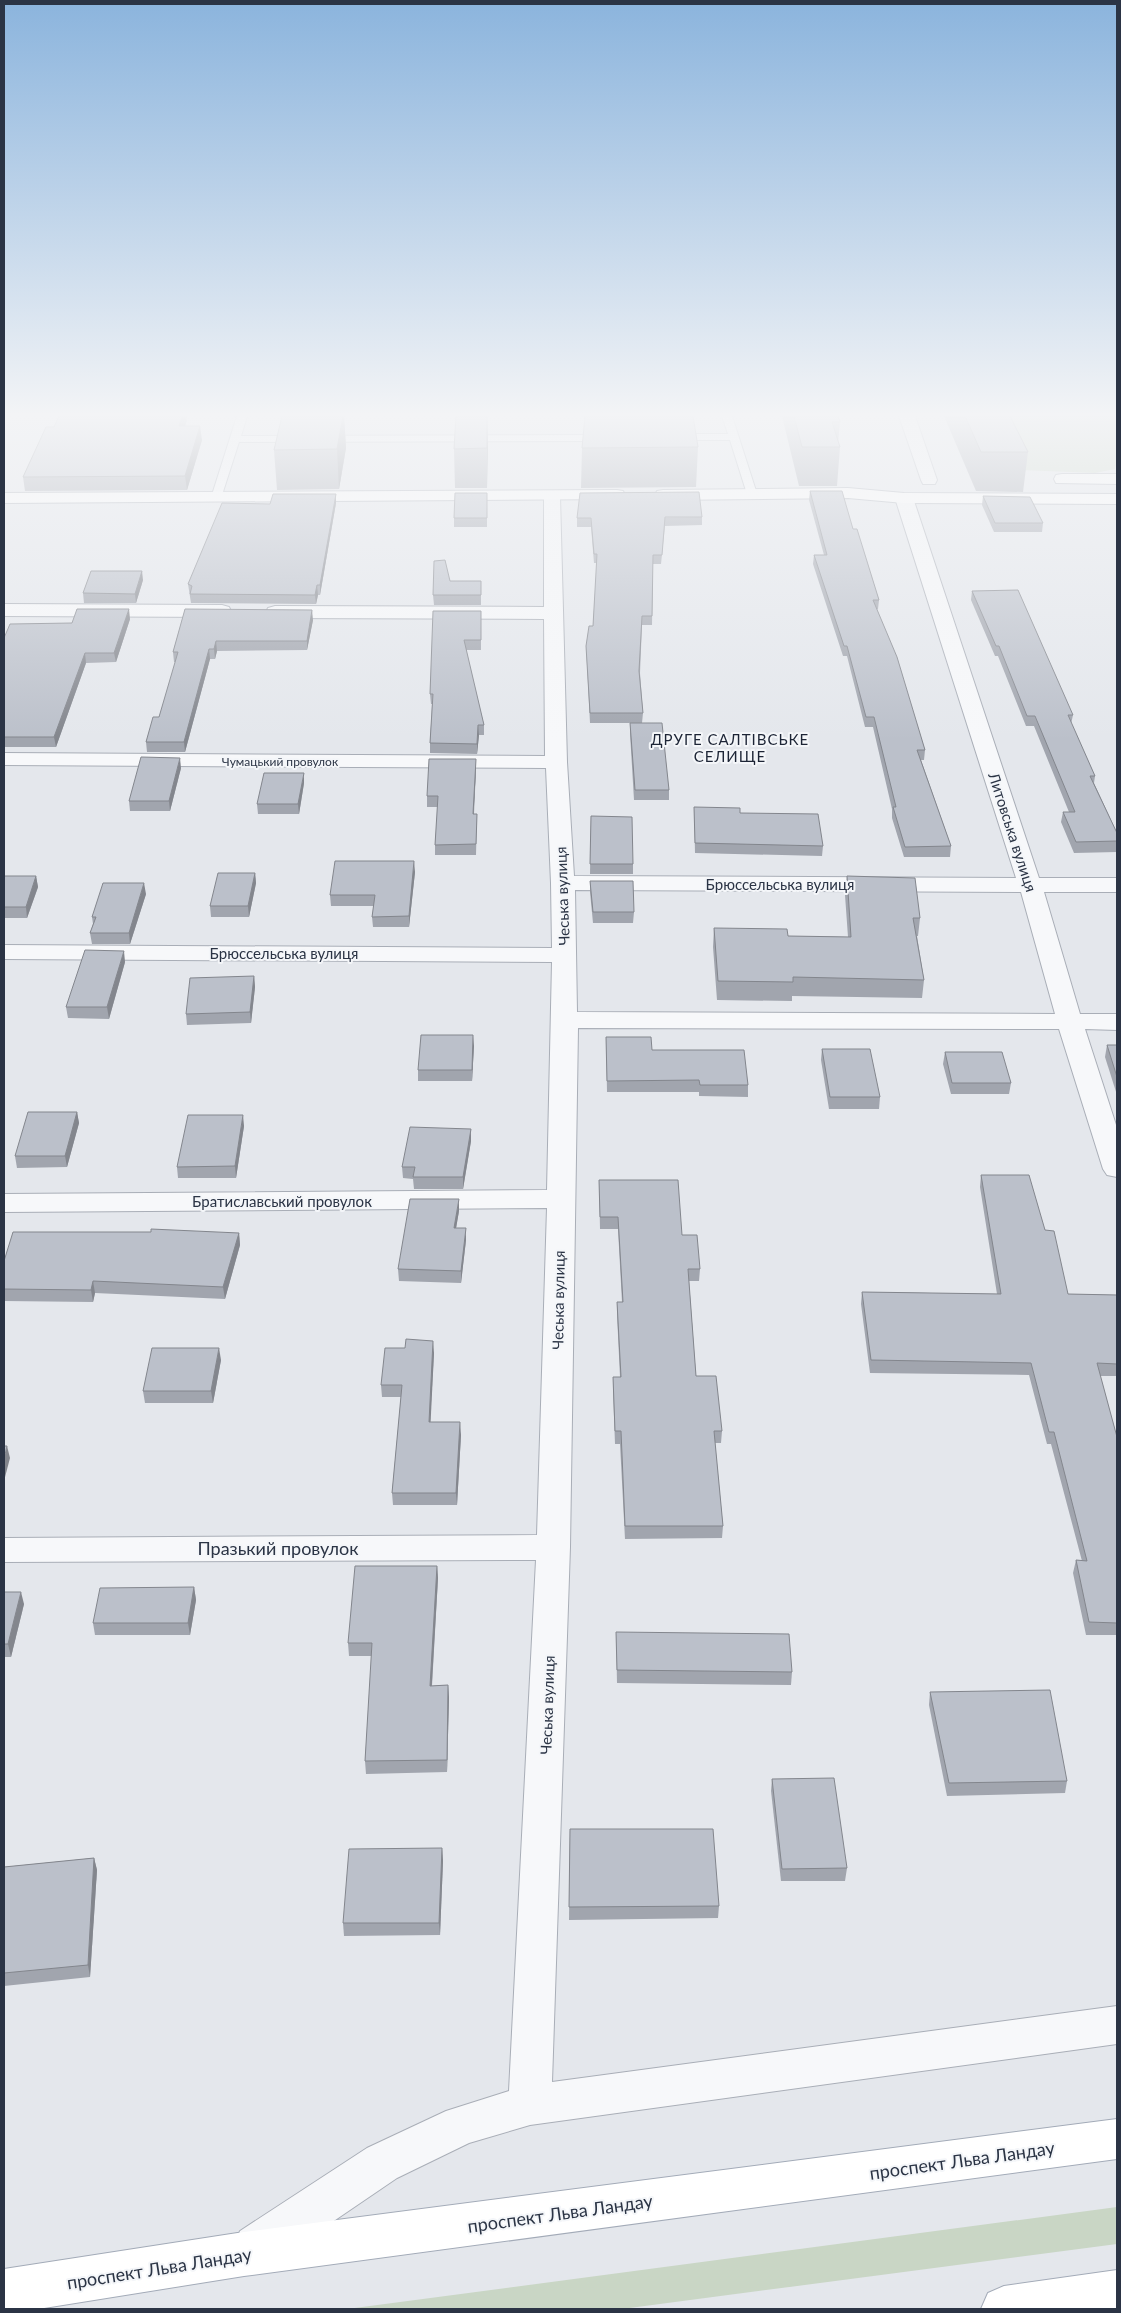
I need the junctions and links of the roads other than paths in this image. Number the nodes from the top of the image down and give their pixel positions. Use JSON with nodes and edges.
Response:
{"nodes":[{"id":1,"x":552,"y":524,"type":"edge"},
{"id":2,"x":912,"y":524,"type":"edge"},
{"id":3,"x":4,"y":610,"type":"edge"},
{"id":4,"x":552,"y":613,"type":"junction"},
{"id":5,"x":4,"y":760,"type":"edge"},
{"id":6,"x":556,"y":762,"type":"junction"},
{"id":7,"x":563,"y":883,"type":"junction"},
{"id":8,"x":1030,"y":884,"type":"junction"},
{"id":9,"x":1117,"y":885,"type":"edge"},
{"id":10,"x":4,"y":952,"type":"edge"},
{"id":11,"x":564,"y":955,"type":"junction"},
{"id":12,"x":565,"y":1020,"type":"junction"},
{"id":13,"x":1117,"y":1022,"type":"edge"},
{"id":14,"x":1070,"y":1023,"type":"junction"},
{"id":15,"x":1117,"y":1168,"type":"edge"},
{"id":16,"x":560,"y":1199,"type":"junction"},
{"id":17,"x":4,"y":1203,"type":"edge"},
{"id":18,"x":553,"y":1546,"type":"junction"},
{"id":19,"x":4,"y":1550,"type":"edge"},
{"id":20,"x":1117,"y":2025,"type":"edge"},
{"id":21,"x":530,"y":2105,"type":"junction"},
{"id":22,"x":1117,"y":2139,"type":"edge"},
{"id":23,"x":244,"y":2254,"type":"junction"},
{"id":24,"x":4,"y":2292,"type":"edge"},
{"id":25,"x":1117,"y":2293,"type":"edge"},
{"id":26,"x":1004,"y":2309,"type":"edge"}],
"edges":[{"from":1,"to":4,"type":"street","name":"Чеська вулиця"},
{"from":2,"to":8,"type":"street","name":"Литовська вулиця"},
{"from":3,"to":4,"type":"street"},
{"from":4,"to":6,"type":"street","name":"Чеська вулиця"},
{"from":5,"to":6,"type":"street","name":"Чумацький провулок"},
{"from":6,"to":7,"type":"street","name":"Чеська вулиця"},
{"from":7,"to":8,"type":"street","name":"Брюссельська вулиця"},
{"from":7,"to":11,"type":"street","name":"Чеська вулиця"},
{"from":8,"to":9,"type":"street","name":"Брюссельська вулиця"},
{"from":8,"to":14,"type":"street","name":"Литовська вулиця"},
{"from":10,"to":11,"type":"street","name":"Брюссельська вулиця"},
{"from":11,"to":12,"type":"street","name":"Чеська вулиця"},
{"from":12,"to":14,"type":"street"},
{"from":12,"to":16,"type":"street","name":"Чеська вулиця"},
{"from":13,"to":14,"type":"street"},
{"from":14,"to":15,"type":"street","name":"Литовська вулиця"},
{"from":16,"to":17,"type":"street","name":"Братиславський провулок"},
{"from":16,"to":18,"type":"street","name":"Чеська вулиця"},
{"from":18,"to":19,"type":"street","name":"Празький провулок"},
{"from":18,"to":21,"type":"street","name":"Чеська вулиця"},
{"from":20,"to":21,"type":"street"},
{"from":21,"to":23,"type":"street"},
{"from":22,"to":23,"type":"street","name":"проспект Льва Ландау"},
{"from":23,"to":24,"type":"street","name":"проспект Льва Ландау"},
{"from":25,"to":26,"type":"street"}]}
